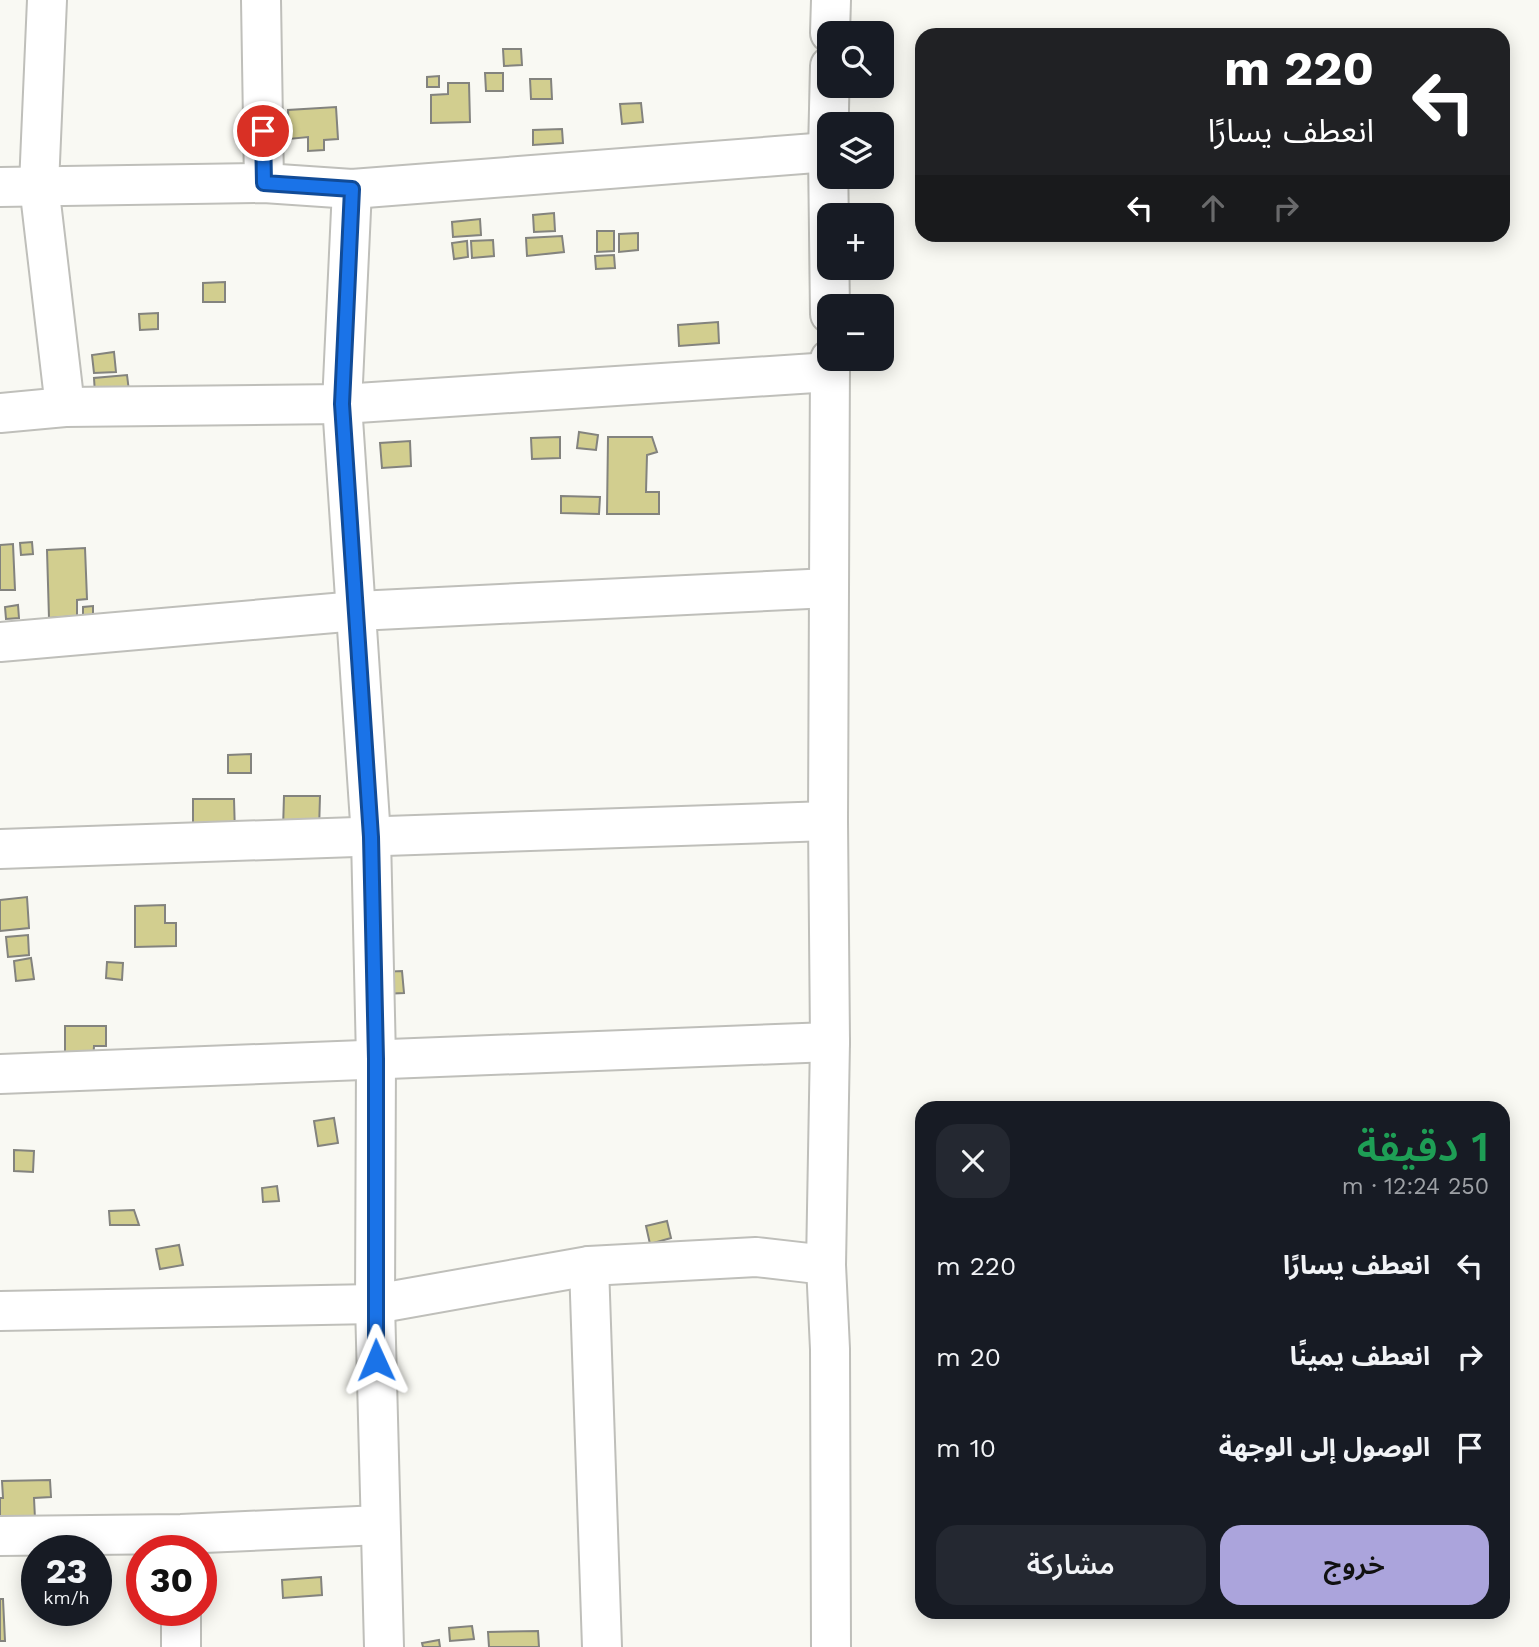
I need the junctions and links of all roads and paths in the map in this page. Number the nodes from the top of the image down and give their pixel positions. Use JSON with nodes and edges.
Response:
{"nodes":[{"id":1,"x":47,"y":0,"type":"edge"},
{"id":2,"x":261,"y":0,"type":"edge"},
{"id":3,"x":831,"y":0,"type":"edge"},
{"id":4,"x":830,"y":21,"type":"edge"},
{"id":5,"x":817,"y":153,"type":"edge"},
{"id":6,"x":264,"y":183,"type":"junction"},
{"id":7,"x":39,"y":185,"type":"junction"},
{"id":8,"x":0,"y":187,"type":"edge"},
{"id":9,"x":352,"y":189,"type":"junction"},
{"id":10,"x":828,"y":189,"type":"edge"},
{"id":11,"x":830,"y":294,"type":"edge"},
{"id":12,"x":817,"y":367,"type":"edge"},
{"id":13,"x":830,"y":371,"type":"edge"},
{"id":14,"x":342,"y":404,"type":"junction"},
{"id":15,"x":65,"y":407,"type":"junction"},
{"id":16,"x":0,"y":413,"type":"edge"},
{"id":17,"x":829,"y":589,"type":"junction"},
{"id":18,"x":357,"y":611,"type":"junction"},
{"id":19,"x":0,"y":642,"type":"edge"},
{"id":20,"x":828,"y":821,"type":"junction"},
{"id":21,"x":371,"y":837,"type":"junction"},
{"id":22,"x":0,"y":849,"type":"edge"},
{"id":23,"x":830,"y":1042,"type":"junction"},
{"id":24,"x":376,"y":1059,"type":"junction"},
{"id":25,"x":0,"y":1074,"type":"edge"},
{"id":26,"x":826,"y":1265,"type":"junction"},
{"id":27,"x":589,"y":1266,"type":"junction"},
{"id":28,"x":375,"y":1304,"type":"junction"},
{"id":29,"x":0,"y":1311,"type":"edge"},
{"id":30,"x":380,"y":1525,"type":"junction"},
{"id":31,"x":0,"y":1536,"type":"edge"},
{"id":32,"x":217,"y":1539,"type":"edge"},
{"id":33,"x":126,"y":1540,"type":"edge"},
{"id":34,"x":181,"y":1626,"type":"edge"},
{"id":35,"x":181,"y":1647,"type":"edge"},
{"id":36,"x":384,"y":1647,"type":"edge"},
{"id":37,"x":602,"y":1647,"type":"edge"},
{"id":38,"x":831,"y":1647,"type":"edge"}],
"edges":[{"from":1,"to":7,"type":"street"},
{"from":2,"to":6,"type":"street"},
{"from":3,"to":4,"type":"street"},
{"from":5,"to":9,"type":"street"},
{"from":6,"to":7,"type":"street"},
{"from":6,"to":9,"type":"street"},
{"from":7,"to":8,"type":"street"},
{"from":7,"to":15,"type":"street"},
{"from":9,"to":14,"type":"street"},
{"from":10,"to":11,"type":"street"},
{"from":12,"to":14,"type":"street"},
{"from":13,"to":17,"type":"street"},
{"from":14,"to":15,"type":"street"},
{"from":14,"to":18,"type":"street"},
{"from":15,"to":16,"type":"street"},
{"from":17,"to":18,"type":"street"},
{"from":17,"to":20,"type":"street"},
{"from":18,"to":19,"type":"street"},
{"from":18,"to":21,"type":"street"},
{"from":20,"to":21,"type":"street"},
{"from":20,"to":23,"type":"street"},
{"from":21,"to":22,"type":"street"},
{"from":21,"to":24,"type":"street"},
{"from":23,"to":24,"type":"street"},
{"from":23,"to":26,"type":"street"},
{"from":24,"to":25,"type":"street"},
{"from":24,"to":28,"type":"street"},
{"from":26,"to":27,"type":"street"},
{"from":26,"to":38,"type":"street"},
{"from":27,"to":28,"type":"street"},
{"from":27,"to":37,"type":"street"},
{"from":28,"to":29,"type":"street"},
{"from":28,"to":30,"type":"street"},
{"from":30,"to":32,"type":"street"},
{"from":30,"to":36,"type":"street"},
{"from":31,"to":33,"type":"street"},
{"from":34,"to":35,"type":"street"}]}
